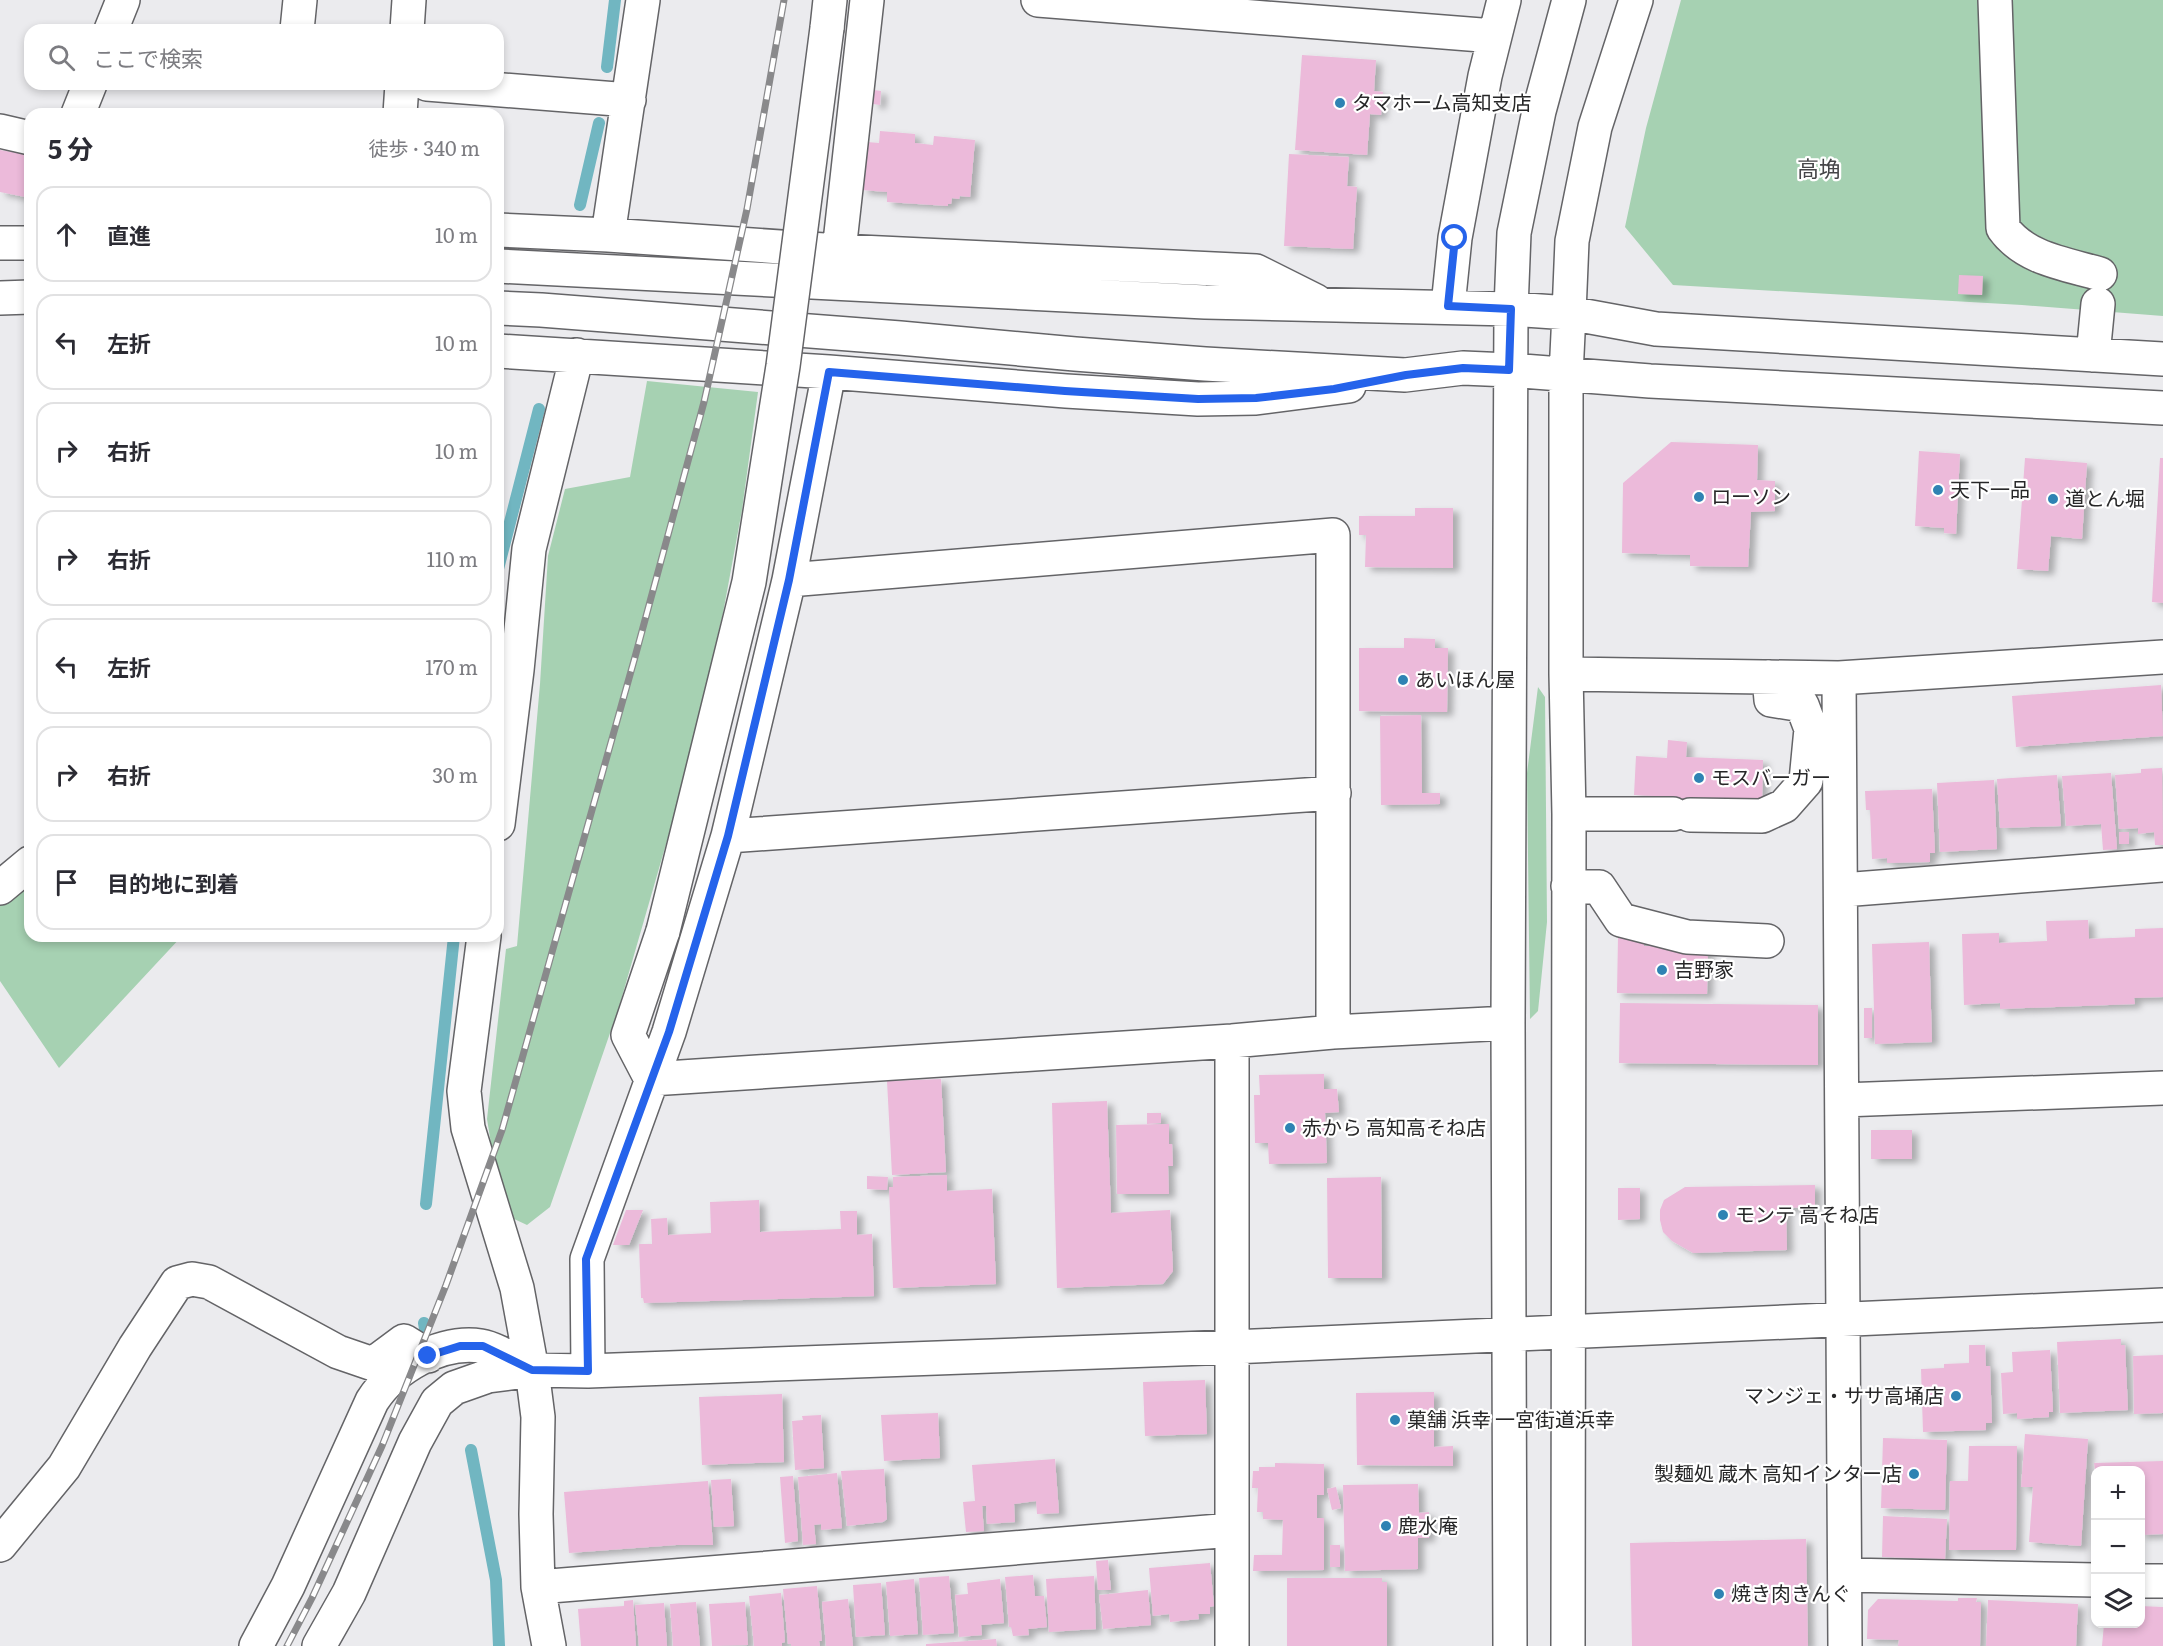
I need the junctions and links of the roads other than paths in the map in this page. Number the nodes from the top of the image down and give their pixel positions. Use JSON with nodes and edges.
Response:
{"nodes":[{"id":1,"x":123,"y":0,"type":"edge"},
{"id":2,"x":300,"y":0,"type":"edge"},
{"id":3,"x":409,"y":0,"type":"edge"},
{"id":4,"x":643,"y":0,"type":"edge"},
{"id":5,"x":867,"y":0,"type":"edge"},
{"id":6,"x":1038,"y":0,"type":"edge"},
{"id":7,"x":1504,"y":0,"type":"edge"},
{"id":8,"x":1569,"y":0,"type":"edge"},
{"id":9,"x":1636,"y":0,"type":"edge"},
{"id":10,"x":1995,"y":0,"type":"edge"},
{"id":11,"x":828,"y":14,"type":"edge"},
{"id":12,"x":113,"y":24,"type":"edge"},
{"id":13,"x":298,"y":24,"type":"edge"},
{"id":14,"x":407,"y":24,"type":"edge"},
{"id":15,"x":1494,"y":36,"type":"junction"},
{"id":16,"x":88,"y":90,"type":"edge"},
{"id":17,"x":402,"y":90,"type":"edge"},
{"id":18,"x":503,"y":90,"type":"edge"},
{"id":19,"x":629,"y":100,"type":"junction"},
{"id":20,"x":80,"y":108,"type":"edge"},
{"id":21,"x":400,"y":108,"type":"edge"},
{"id":22,"x":0,"y":131,"type":"edge"},
{"id":23,"x":24,"y":137,"type":"edge"},
{"id":24,"x":504,"y":230,"type":"edge"},
{"id":25,"x":608,"y":235,"type":"junction"},
{"id":26,"x":0,"y":243,"type":"edge"},
{"id":27,"x":24,"y":243,"type":"edge"},
{"id":28,"x":839,"y":251,"type":"junction"},
{"id":29,"x":504,"y":266,"type":"edge"},
{"id":30,"x":24,"y":297,"type":"edge"},
{"id":31,"x":0,"y":298,"type":"edge"},
{"id":32,"x":1327,"y":306,"type":"junction"},
{"id":33,"x":1448,"y":306,"type":"junction"},
{"id":34,"x":504,"y":308,"type":"edge"},
{"id":35,"x":1511,"y":309,"type":"junction"},
{"id":36,"x":1569,"y":313,"type":"junction"},
{"id":37,"x":504,"y":351,"type":"edge"},
{"id":38,"x":577,"y":355,"type":"junction"},
{"id":39,"x":2093,"y":355,"type":"junction"},
{"id":40,"x":2163,"y":359,"type":"edge"},
{"id":41,"x":1509,"y":370,"type":"junction"},
{"id":42,"x":829,"y":372,"type":"junction"},
{"id":43,"x":1406,"y":375,"type":"junction"},
{"id":44,"x":1566,"y":375,"type":"junction"},
{"id":45,"x":2163,"y":408,"type":"edge"},
{"id":46,"x":789,"y":580,"type":"junction"},
{"id":47,"x":508,"y":638,"type":"edge"},
{"id":48,"x":2163,"y":657,"type":"edge"},
{"id":49,"x":1566,"y":674,"type":"junction"},
{"id":50,"x":1769,"y":677,"type":"junction"},
{"id":51,"x":1839,"y":678,"type":"junction"},
{"id":52,"x":504,"y":775,"type":"edge"},
{"id":53,"x":1334,"y":793,"type":"junction"},
{"id":54,"x":1569,"y":814,"type":"junction"},
{"id":55,"x":728,"y":836,"type":"junction"},
{"id":56,"x":2163,"y":865,"type":"edge"},
{"id":57,"x":24,"y":868,"type":"edge"},
{"id":58,"x":1568,"y":886,"type":"junction"},
{"id":59,"x":0,"y":888,"type":"edge"},
{"id":60,"x":1842,"y":890,"type":"junction"},
{"id":61,"x":1767,"y":941,"type":"dead end"},
{"id":62,"x":483,"y":942,"type":"edge"},
{"id":63,"x":1508,"y":1023,"type":"junction"},
{"id":64,"x":1333,"y":1032,"type":"junction"},
{"id":65,"x":1232,"y":1041,"type":"junction"},
{"id":66,"x":651,"y":1079,"type":"junction"},
{"id":67,"x":2163,"y":1088,"type":"edge"},
{"id":68,"x":1843,"y":1100,"type":"junction"},
{"id":69,"x":2163,"y":1305,"type":"edge"},
{"id":70,"x":1845,"y":1319,"type":"junction"},
{"id":71,"x":1568,"y":1331,"type":"junction"},
{"id":72,"x":1510,"y":1334,"type":"junction"},
{"id":73,"x":1232,"y":1347,"type":"junction"},
{"id":74,"x":428,"y":1356,"type":"junction"},
{"id":75,"x":532,"y":1370,"type":"junction"},
{"id":76,"x":588,"y":1371,"type":"junction"},
{"id":77,"x":1232,"y":1530,"type":"junction"},
{"id":78,"x":0,"y":1545,"type":"edge"},
{"id":79,"x":1845,"y":1575,"type":"junction"},
{"id":80,"x":2091,"y":1580,"type":"edge"},
{"id":81,"x":2145,"y":1581,"type":"edge"},
{"id":82,"x":2163,"y":1581,"type":"edge"},
{"id":83,"x":538,"y":1587,"type":"junction"},
{"id":84,"x":256,"y":1646,"type":"edge"},
{"id":85,"x":319,"y":1646,"type":"edge"},
{"id":86,"x":549,"y":1646,"type":"edge"},
{"id":87,"x":1233,"y":1646,"type":"edge"},
{"id":88,"x":1510,"y":1646,"type":"edge"},
{"id":89,"x":1568,"y":1646,"type":"edge"},
{"id":90,"x":1845,"y":1646,"type":"edge"}],
"edges":[{"from":1,"to":12,"type":"street"},
{"from":2,"to":13,"type":"street"},
{"from":3,"to":14,"type":"street"},
{"from":4,"to":19,"type":"street"},
{"from":5,"to":28,"type":"street"},
{"from":6,"to":15,"type":"street"},
{"from":7,"to":15,"type":"street"},
{"from":8,"to":35,"type":"street"},
{"from":9,"to":36,"type":"street"},
{"from":10,"to":39,"type":"street"},
{"from":11,"to":66,"type":"street","bridge":true},
{"from":15,"to":33,"type":"street"},
{"from":16,"to":20,"type":"street"},
{"from":17,"to":21,"type":"street"},
{"from":18,"to":19,"type":"street"},
{"from":19,"to":25,"type":"street"},
{"from":22,"to":23,"type":"street"},
{"from":24,"to":25,"type":"street"},
{"from":25,"to":28,"type":"street"},
{"from":26,"to":27,"type":"street"},
{"from":28,"to":32,"type":"street"},
{"from":29,"to":32,"type":"street"},
{"from":30,"to":31,"type":"street"},
{"from":32,"to":33,"type":"street"},
{"from":33,"to":35,"type":"street"},
{"from":34,"to":43,"type":"street"},
{"from":35,"to":36,"type":"street"},
{"from":35,"to":41,"type":"street"},
{"from":36,"to":39,"type":"street"},
{"from":36,"to":44,"type":"street"},
{"from":37,"to":38,"type":"street"},
{"from":38,"to":42,"type":"street"},
{"from":38,"to":47,"type":"street"},
{"from":39,"to":40,"type":"street"},
{"from":41,"to":43,"type":"street"},
{"from":41,"to":44,"type":"street"},
{"from":41,"to":63,"type":"street"},
{"from":42,"to":43,"type":"street"},
{"from":42,"to":46,"type":"street"},
{"from":44,"to":45,"type":"street"},
{"from":44,"to":49,"type":"street"},
{"from":46,"to":53,"type":"street"},
{"from":46,"to":55,"type":"street"},
{"from":47,"to":52,"type":"street"},
{"from":48,"to":51,"type":"street"},
{"from":49,"to":50,"type":"street"},
{"from":49,"to":54,"type":"street"},
{"from":50,"to":51,"type":"street"},
{"from":50,"to":54,"type":"street"},
{"from":51,"to":60,"type":"street"},
{"from":53,"to":55,"type":"street"},
{"from":53,"to":64,"type":"street"},
{"from":54,"to":58,"type":"street"},
{"from":55,"to":66,"type":"street"},
{"from":56,"to":60,"type":"street"},
{"from":57,"to":59,"type":"street"},
{"from":58,"to":61,"type":"street"},
{"from":58,"to":71,"type":"street"},
{"from":60,"to":68,"type":"street"},
{"from":62,"to":75,"type":"street"},
{"from":63,"to":64,"type":"street"},
{"from":63,"to":72,"type":"street"},
{"from":64,"to":65,"type":"street"},
{"from":65,"to":66,"type":"street"},
{"from":65,"to":73,"type":"street"},
{"from":66,"to":76,"type":"street"},
{"from":67,"to":68,"type":"street"},
{"from":68,"to":70,"type":"street"},
{"from":69,"to":70,"type":"street"},
{"from":70,"to":71,"type":"street"},
{"from":70,"to":79,"type":"street"},
{"from":71,"to":72,"type":"street"},
{"from":71,"to":89,"type":"street"},
{"from":72,"to":73,"type":"street"},
{"from":72,"to":88,"type":"street"},
{"from":73,"to":76,"type":"street"},
{"from":73,"to":77,"type":"street"},
{"from":74,"to":75,"type":"street"},
{"from":74,"to":78,"type":"street"},
{"from":74,"to":84,"type":"street"},
{"from":75,"to":76,"type":"street"},
{"from":75,"to":83,"type":"street"},
{"from":75,"to":85,"type":"street"},
{"from":77,"to":83,"type":"street"},
{"from":77,"to":87,"type":"street"},
{"from":79,"to":80,"type":"street"},
{"from":79,"to":90,"type":"street"},
{"from":81,"to":82,"type":"street"},
{"from":83,"to":86,"type":"street"}]}
